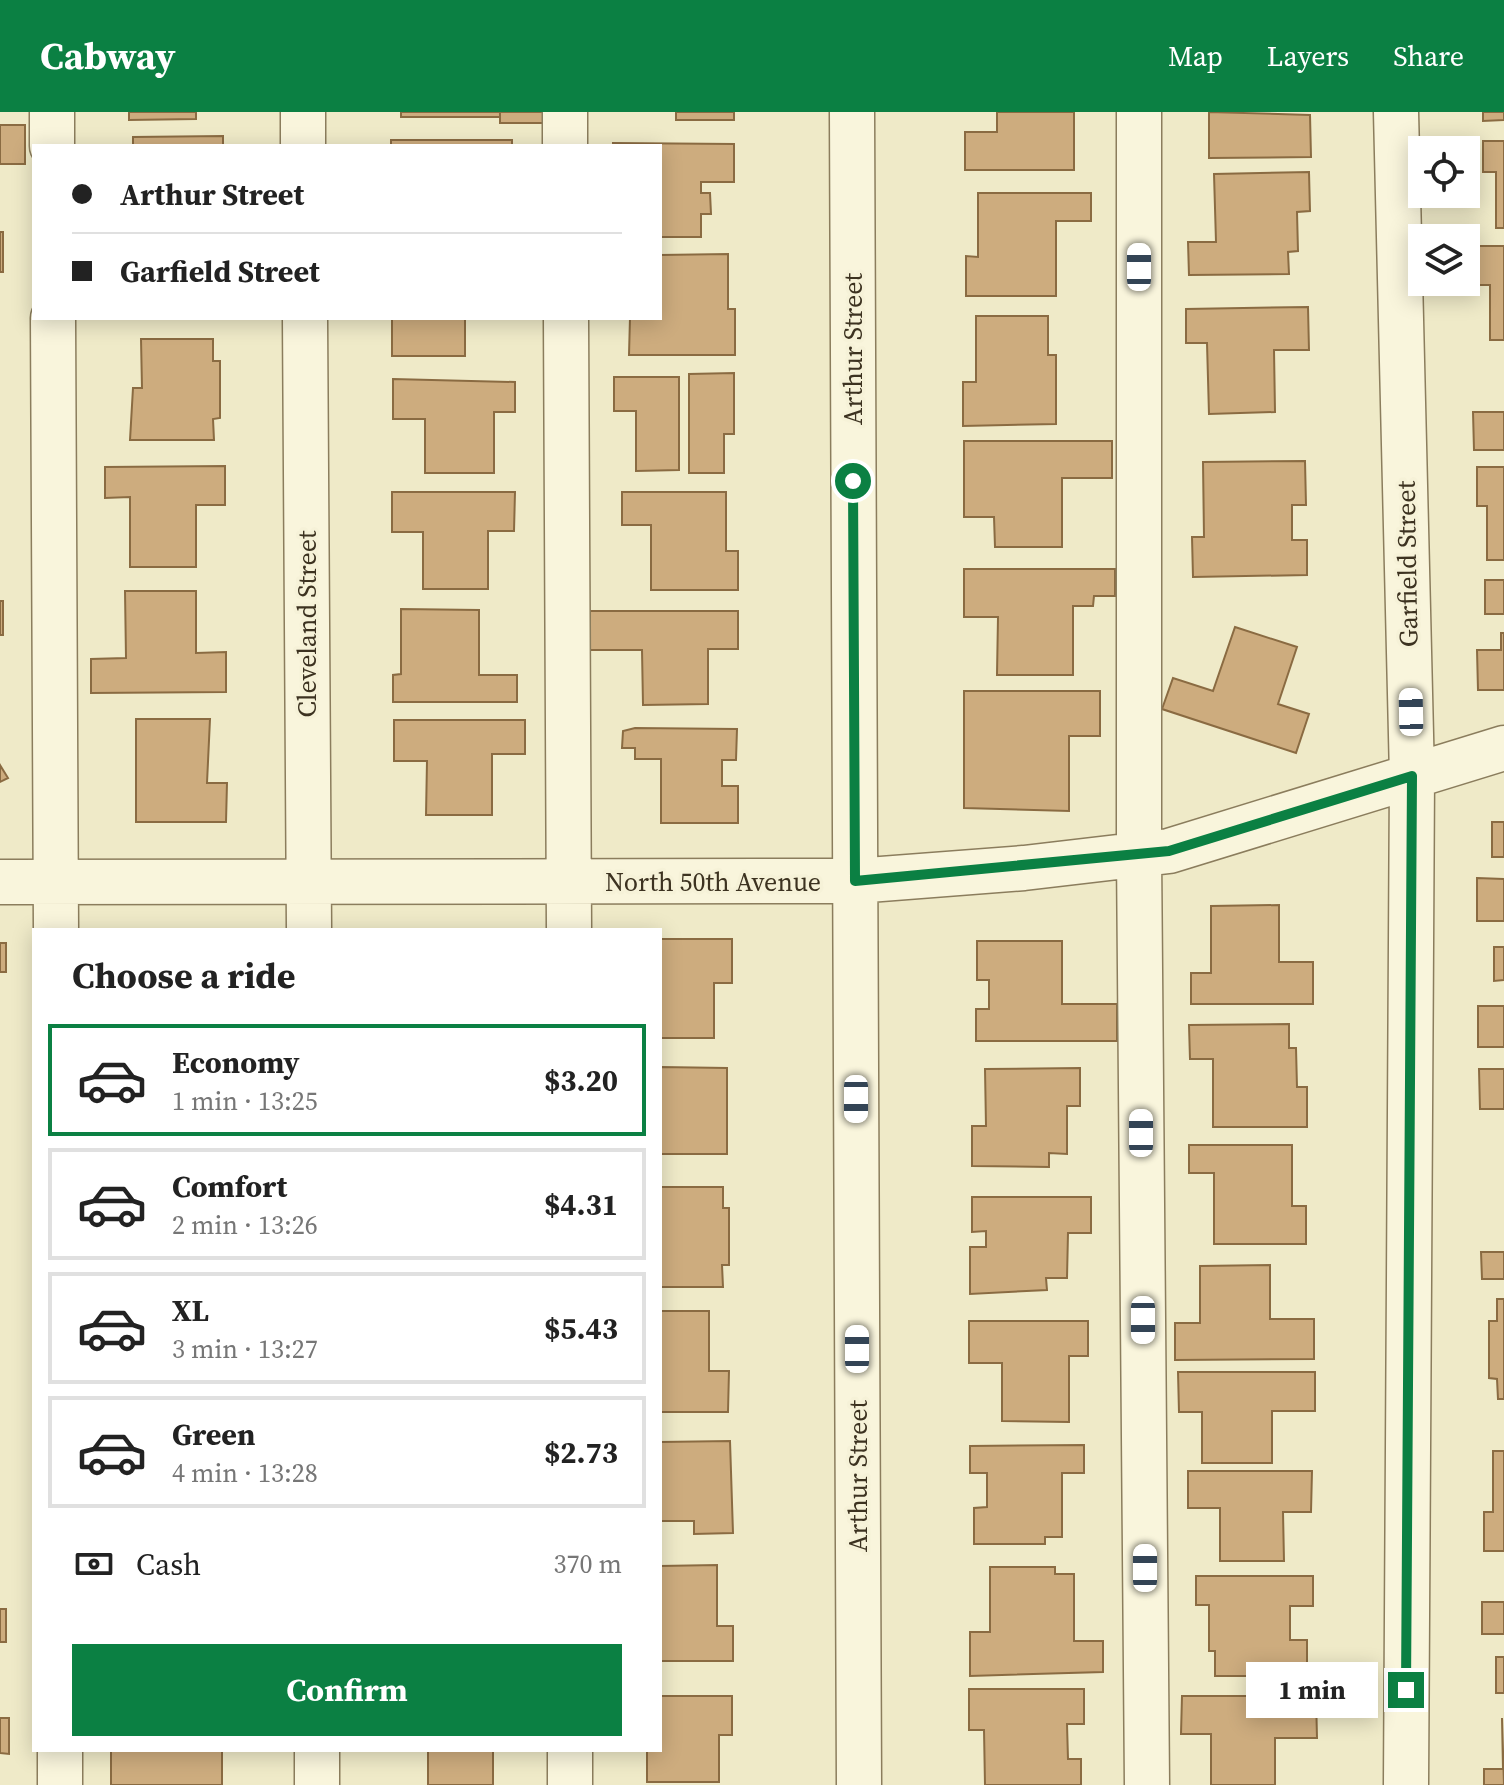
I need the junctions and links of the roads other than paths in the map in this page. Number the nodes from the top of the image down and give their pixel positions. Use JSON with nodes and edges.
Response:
{"nodes":[{"id":1,"x":52,"y":112,"type":"edge"},
{"id":2,"x":303,"y":112,"type":"edge"},
{"id":3,"x":565,"y":112,"type":"edge"},
{"id":4,"x":852,"y":112,"type":"edge"},
{"id":5,"x":1139,"y":112,"type":"edge"},
{"id":6,"x":1396,"y":112,"type":"edge"},
{"id":7,"x":52,"y":144,"type":"edge"},
{"id":8,"x":303,"y":144,"type":"edge"},
{"id":9,"x":565,"y":144,"type":"edge"},
{"id":10,"x":53,"y":320,"type":"edge"},
{"id":11,"x":305,"y":320,"type":"edge"},
{"id":12,"x":566,"y":320,"type":"edge"},
{"id":13,"x":1504,"y":748,"type":"edge"},
{"id":14,"x":1412,"y":776,"type":"junction"},
{"id":15,"x":1139,"y":854,"type":"junction"},
{"id":16,"x":855,"y":881,"type":"junction"},
{"id":17,"x":0,"y":882,"type":"edge"},
{"id":18,"x":55,"y":882,"type":"junction"},
{"id":19,"x":569,"y":882,"type":"junction"},
{"id":20,"x":309,"y":883,"type":"junction"},
{"id":21,"x":56,"y":928,"type":"edge"},
{"id":22,"x":309,"y":928,"type":"edge"},
{"id":23,"x":569,"y":928,"type":"edge"},
{"id":24,"x":60,"y":1752,"type":"edge"},
{"id":25,"x":317,"y":1752,"type":"edge"},
{"id":26,"x":570,"y":1752,"type":"edge"},
{"id":27,"x":60,"y":1785,"type":"edge"},
{"id":28,"x":317,"y":1785,"type":"edge"},
{"id":29,"x":570,"y":1785,"type":"edge"},
{"id":30,"x":859,"y":1785,"type":"edge"},
{"id":31,"x":1147,"y":1785,"type":"edge"},
{"id":32,"x":1406,"y":1785,"type":"edge"}],
"edges":[{"from":1,"to":7,"type":"street"},
{"from":2,"to":8,"type":"street"},
{"from":3,"to":9,"type":"street"},
{"from":4,"to":16,"type":"street","name":"Arthur Street"},
{"from":5,"to":15,"type":"street"},
{"from":6,"to":14,"type":"street","name":"Garfield Street"},
{"from":10,"to":18,"type":"street"},
{"from":11,"to":20,"type":"street","name":"Cleveland Street"},
{"from":12,"to":19,"type":"street"},
{"from":13,"to":14,"type":"street","name":"North 50th Avenue"},
{"from":14,"to":15,"type":"street","name":"North 50th Avenue"},
{"from":14,"to":32,"type":"street","name":"Garfield Street"},
{"from":15,"to":16,"type":"street","name":"North 50th Avenue"},
{"from":15,"to":31,"type":"street"},
{"from":16,"to":19,"type":"street","name":"North 50th Avenue"},
{"from":16,"to":30,"type":"street","name":"Arthur Street"},
{"from":17,"to":18,"type":"street","name":"North 50th Avenue"},
{"from":18,"to":20,"type":"street","name":"North 50th Avenue"},
{"from":18,"to":21,"type":"street"},
{"from":19,"to":20,"type":"street","name":"North 50th Avenue"},
{"from":19,"to":23,"type":"street"},
{"from":20,"to":22,"type":"street","name":"Cleveland Street"},
{"from":24,"to":27,"type":"street"},
{"from":25,"to":28,"type":"street"},
{"from":26,"to":29,"type":"street"}]}
